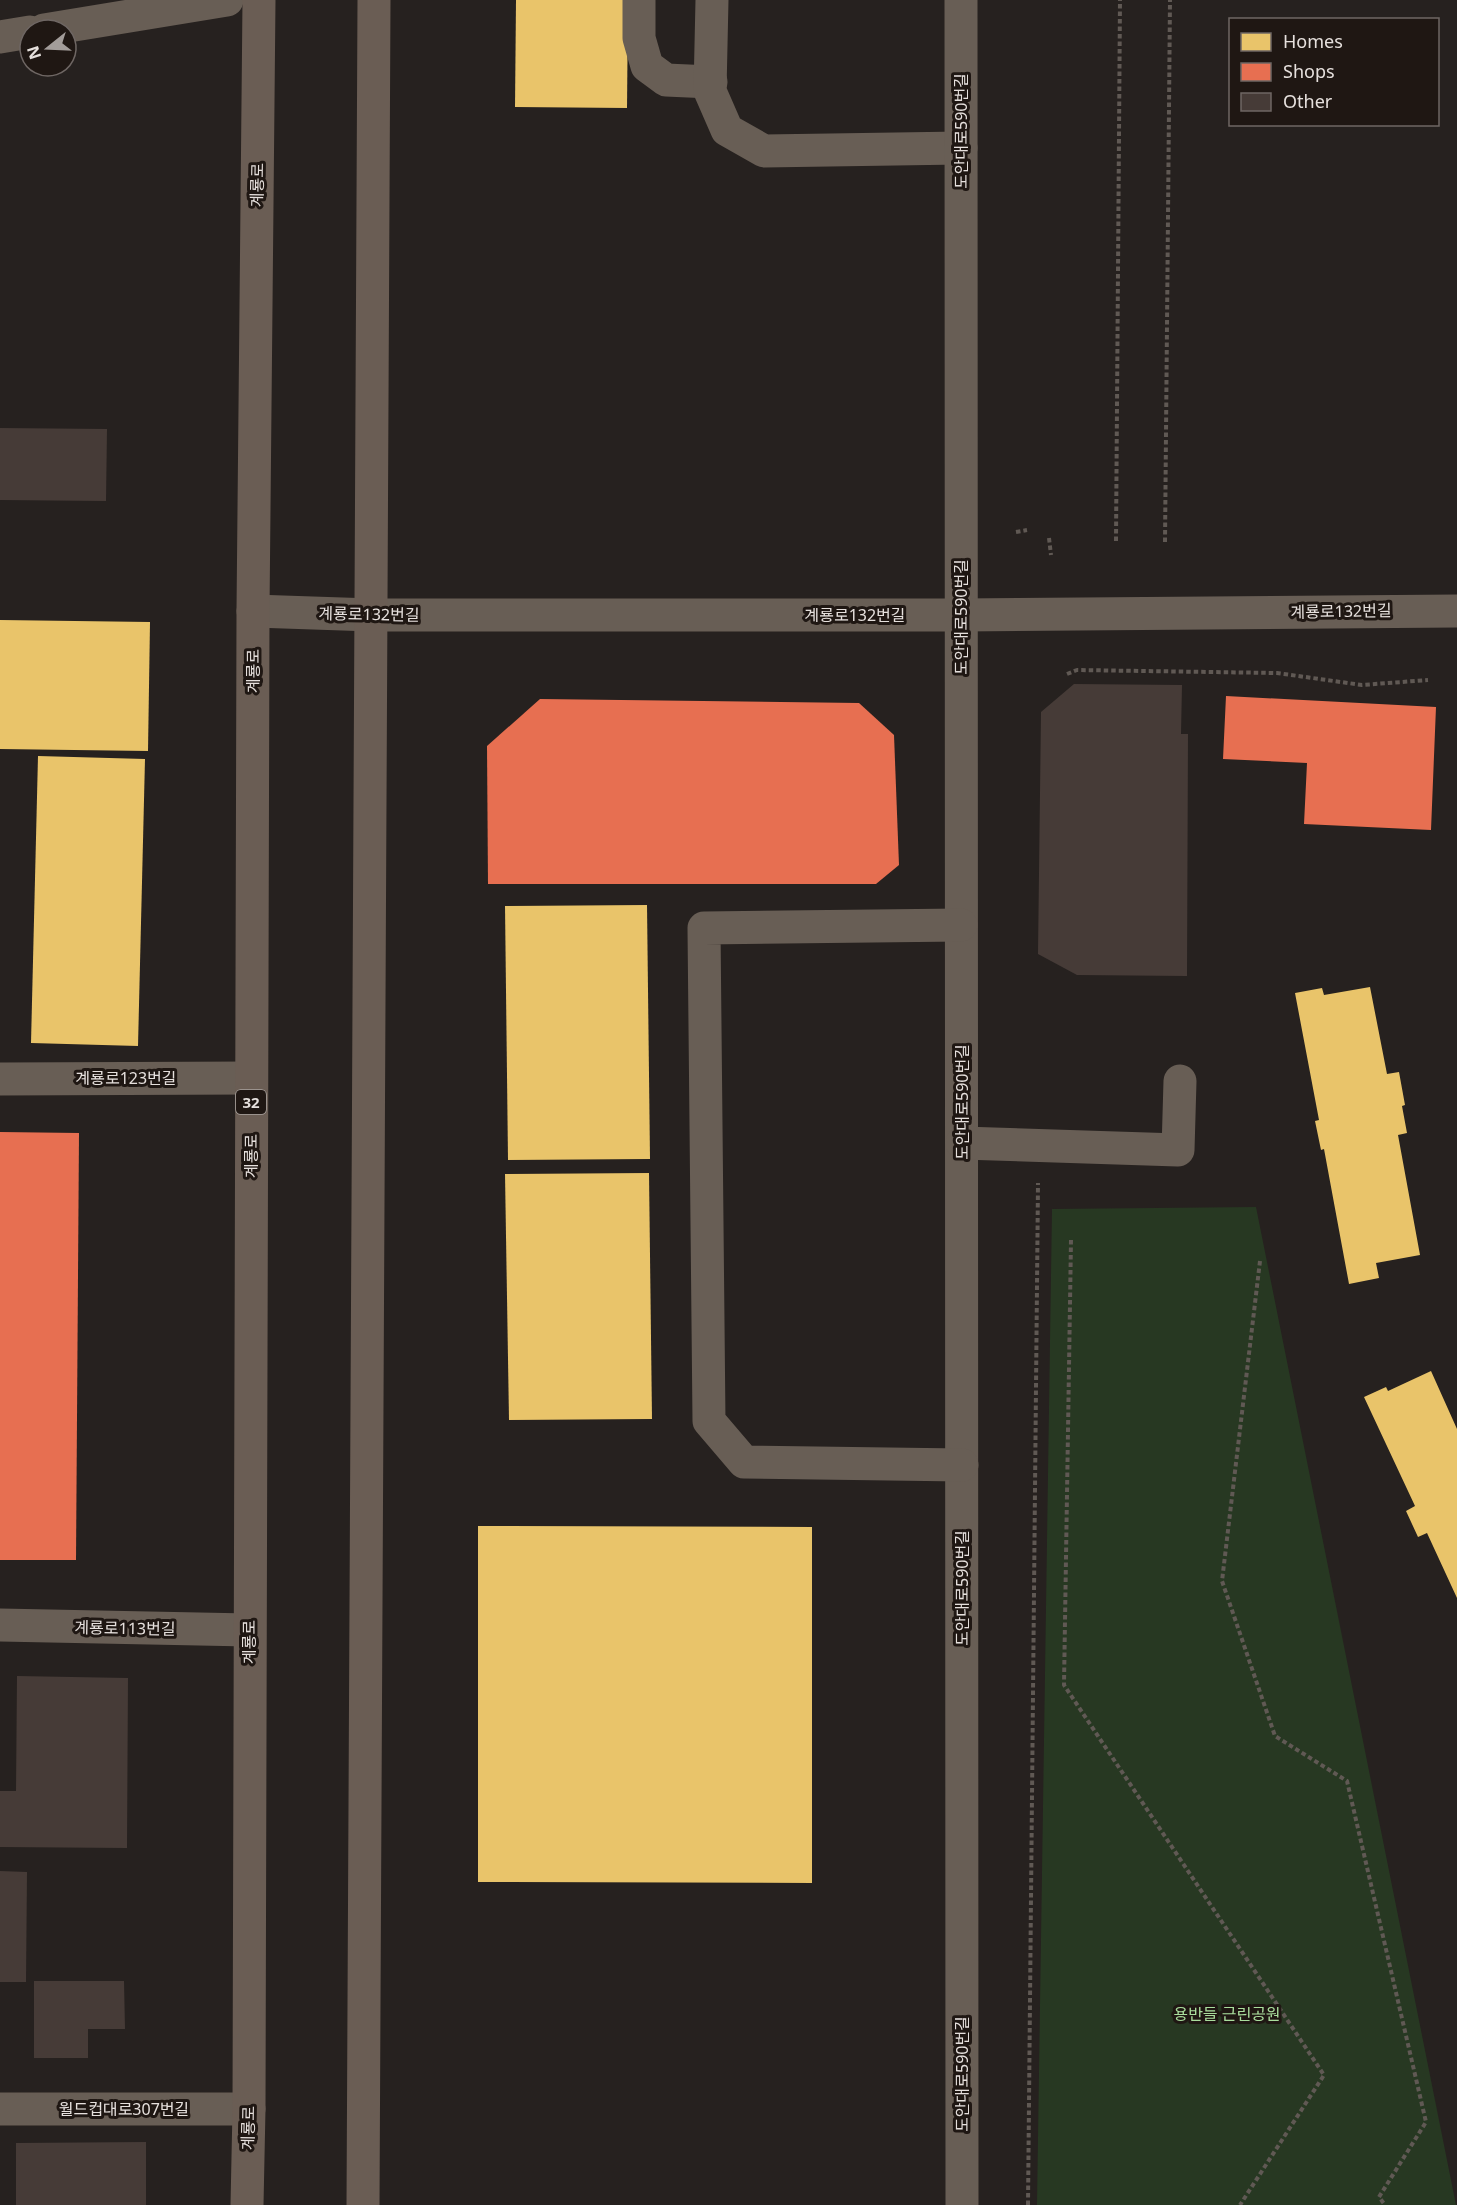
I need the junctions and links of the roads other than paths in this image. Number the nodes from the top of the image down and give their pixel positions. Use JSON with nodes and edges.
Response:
{"nodes":[{"id":1,"x":227,"y":0,"type":"edge"},
{"id":2,"x":259,"y":0,"type":"edge"},
{"id":3,"x":374,"y":0,"type":"edge"},
{"id":4,"x":639,"y":0,"type":"edge"},
{"id":5,"x":712,"y":0,"type":"edge"},
{"id":6,"x":961,"y":0,"type":"edge"},
{"id":7,"x":78,"y":24,"type":"edge"},
{"id":8,"x":18,"y":34,"type":"edge"},
{"id":9,"x":0,"y":37,"type":"edge"},
{"id":10,"x":711,"y":82,"type":"junction"},
{"id":11,"x":960,"y":148,"type":"junction"},
{"id":12,"x":1457,"y":611,"type":"edge"},
{"id":13,"x":253,"y":612,"type":"junction"},
{"id":14,"x":372,"y":615,"type":"junction"},
{"id":15,"x":961,"y":615,"type":"junction"},
{"id":16,"x":961,"y":925,"type":"junction"},
{"id":17,"x":251,"y":1078,"type":"junction"},
{"id":18,"x":0,"y":1079,"type":"edge"},
{"id":19,"x":1180,"y":1081,"type":"dead end"},
{"id":20,"x":962,"y":1143,"type":"junction"},
{"id":21,"x":962,"y":1466,"type":"junction"},
{"id":22,"x":0,"y":1625,"type":"edge"},
{"id":23,"x":249,"y":1630,"type":"junction"},
{"id":24,"x":0,"y":2109,"type":"edge"},
{"id":25,"x":249,"y":2109,"type":"junction"},
{"id":26,"x":247,"y":2205,"type":"edge"},
{"id":27,"x":363,"y":2205,"type":"edge"},
{"id":28,"x":962,"y":2205,"type":"edge"}],
"edges":[{"from":1,"to":7,"type":"street"},
{"from":2,"to":13,"type":"main road","name":"계룡로","number":"32"},
{"from":3,"to":14,"type":"main road"},
{"from":4,"to":10,"type":"street"},
{"from":5,"to":10,"type":"street"},
{"from":6,"to":11,"type":"street","name":"도안대로590번길"},
{"from":8,"to":9,"type":"street"},
{"from":10,"to":11,"type":"street"},
{"from":11,"to":15,"type":"street","name":"도안대로590번길"},
{"from":12,"to":15,"type":"street","name":"계룡로132번길"},
{"from":13,"to":14,"type":"street","name":"계룡로132번길"},
{"from":13,"to":17,"type":"main road","name":"계룡로","number":"32"},
{"from":14,"to":15,"type":"street","name":"계룡로132번길"},
{"from":14,"to":27,"type":"main road"},
{"from":15,"to":16,"type":"street","name":"도안대로590번길"},
{"from":16,"to":20,"type":"street","name":"도안대로590번길"},
{"from":16,"to":21,"type":"street"},
{"from":17,"to":18,"type":"street","name":"계룡로123번길"},
{"from":17,"to":23,"type":"main road","name":"계룡로","number":"32"},
{"from":19,"to":20,"type":"street"},
{"from":20,"to":21,"type":"street","name":"도안대로590번길"},
{"from":21,"to":28,"type":"street","name":"도안대로590번길"},
{"from":22,"to":23,"type":"street","name":"계룡로113번길"},
{"from":23,"to":25,"type":"main road","name":"계룡로","number":"32"},
{"from":24,"to":25,"type":"street","name":"월드컵대로307번길"},
{"from":25,"to":26,"type":"main road","name":"계룡로","number":"32"}]}
